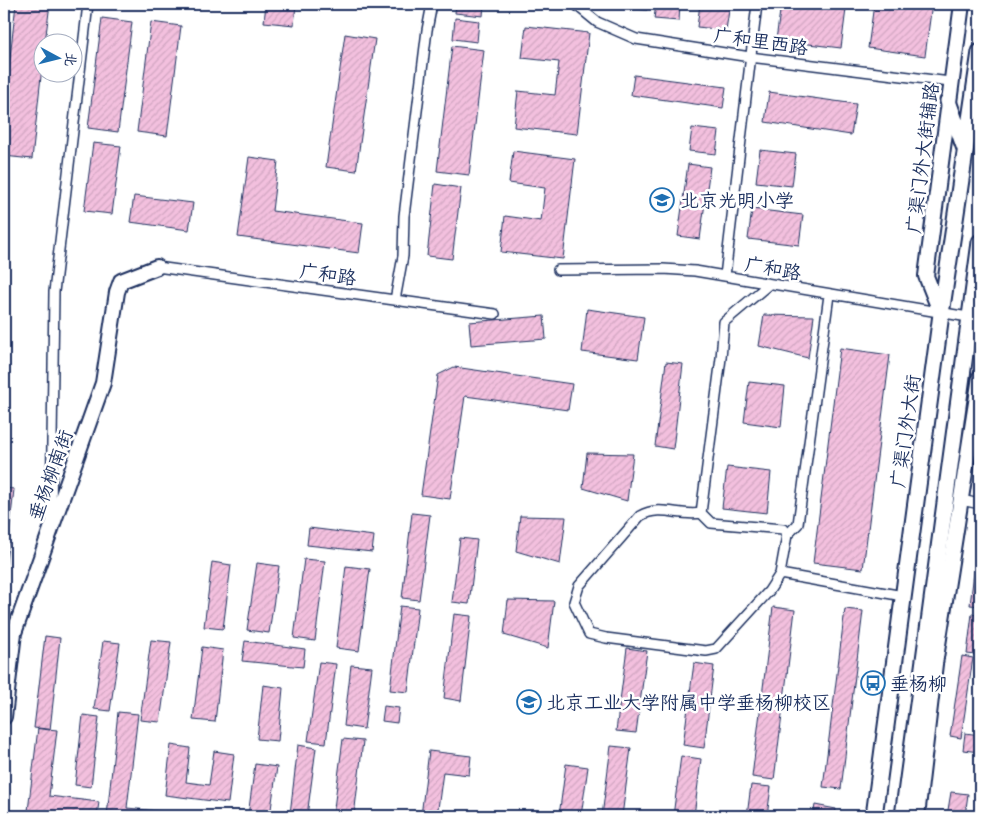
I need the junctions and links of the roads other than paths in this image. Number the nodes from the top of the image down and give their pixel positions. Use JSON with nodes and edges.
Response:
{"nodes":[{"id":1,"x":88,"y":4,"type":"edge"},
{"id":2,"x":432,"y":4,"type":"edge"},
{"id":3,"x":576,"y":4,"type":"edge"},
{"id":4,"x":757,"y":4,"type":"edge"},
{"id":5,"x":962,"y":4,"type":"edge"},
{"id":6,"x":980,"y":52,"type":"edge"},
{"id":7,"x":750,"y":57,"type":"junction"},
{"id":8,"x":950,"y":82,"type":"junction"},
{"id":9,"x":948,"y":101,"type":"junction"},
{"id":10,"x":966,"y":150,"type":"junction"},
{"id":11,"x":980,"y":242,"type":"edge"},
{"id":12,"x":157,"y":267,"type":"joint"},
{"id":13,"x":558,"y":270,"type":"dead end"},
{"id":14,"x":725,"y":276,"type":"junction"},
{"id":15,"x":768,"y":285,"type":"junction"},
{"id":16,"x":829,"y":295,"type":"junction"},
{"id":17,"x":396,"y":300,"type":"junction"},
{"id":18,"x":496,"y":314,"type":"dead end"},
{"id":19,"x":941,"y":314,"type":"junction"},
{"id":20,"x":975,"y":318,"type":"edge"},
{"id":21,"x":980,"y":377,"type":"edge"},
{"id":22,"x":961,"y":500,"type":"junction"},
{"id":23,"x":980,"y":504,"type":"edge"},
{"id":24,"x":701,"y":513,"type":"junction"},
{"id":25,"x":51,"y":528,"type":"junction"},
{"id":26,"x":787,"y":535,"type":"junction"},
{"id":27,"x":780,"y":574,"type":"junction"},
{"id":28,"x":903,"y":596,"type":"junction"},
{"id":29,"x":9,"y":630,"type":"edge"},
{"id":30,"x":4,"y":718,"type":"edge"},
{"id":31,"x":874,"y":816,"type":"edge"},
{"id":32,"x":903,"y":816,"type":"edge"},
{"id":33,"x":917,"y":816,"type":"edge"}],
"edges":[{"from":1,"to":25,"type":"street"},
{"from":2,"to":17,"type":"street"},
{"from":3,"to":7,"type":"street","name":"广和里西路"},
{"from":4,"to":7,"type":"street"},
{"from":5,"to":8,"type":"street","name":"广渠门外大街辅路"},
{"from":6,"to":10,"type":"main road","name":"广渠门外大街"},
{"from":7,"to":8,"type":"street","name":"广和里西路"},
{"from":7,"to":14,"type":"street"},
{"from":8,"to":9,"type":"street","name":"广渠门外大街辅路"},
{"from":9,"to":10,"type":"main road"},
{"from":9,"to":19,"type":"street","name":"广渠门外大街辅路"},
{"from":10,"to":19,"type":"main road","name":"广渠门外大街"},
{"from":11,"to":20,"type":"main road"},
{"from":12,"to":17,"type":"street","name":"广和路"},
{"from":12,"to":25,"type":"street","name":"垂杨柳南街"},
{"from":13,"to":14,"type":"street","name":"广和路"},
{"from":14,"to":15,"type":"street","name":"广和路"},
{"from":15,"to":16,"type":"street","name":"广和路"},
{"from":15,"to":24,"type":"street"},
{"from":16,"to":19,"type":"street","name":"广和路"},
{"from":16,"to":26,"type":"street"},
{"from":17,"to":18,"type":"street","name":"广和路"},
{"from":19,"to":20,"type":"street","name":"广和路"},
{"from":19,"to":28,"type":"main road","name":"广渠门外大街"},
{"from":20,"to":32,"type":"main road"},
{"from":21,"to":22,"type":"street"},
{"from":22,"to":23,"type":"street"},
{"from":22,"to":33,"type":"street"},
{"from":24,"to":26,"type":"street"},
{"from":24,"to":27,"type":"street"},
{"from":25,"to":29,"type":"street","name":"垂杨柳南街"},
{"from":26,"to":27,"type":"street"},
{"from":27,"to":28,"type":"street"},
{"from":28,"to":31,"type":"main road","name":"广渠门外大街"},
{"from":29,"to":30,"type":"street","name":"垂杨柳南街"}]}
